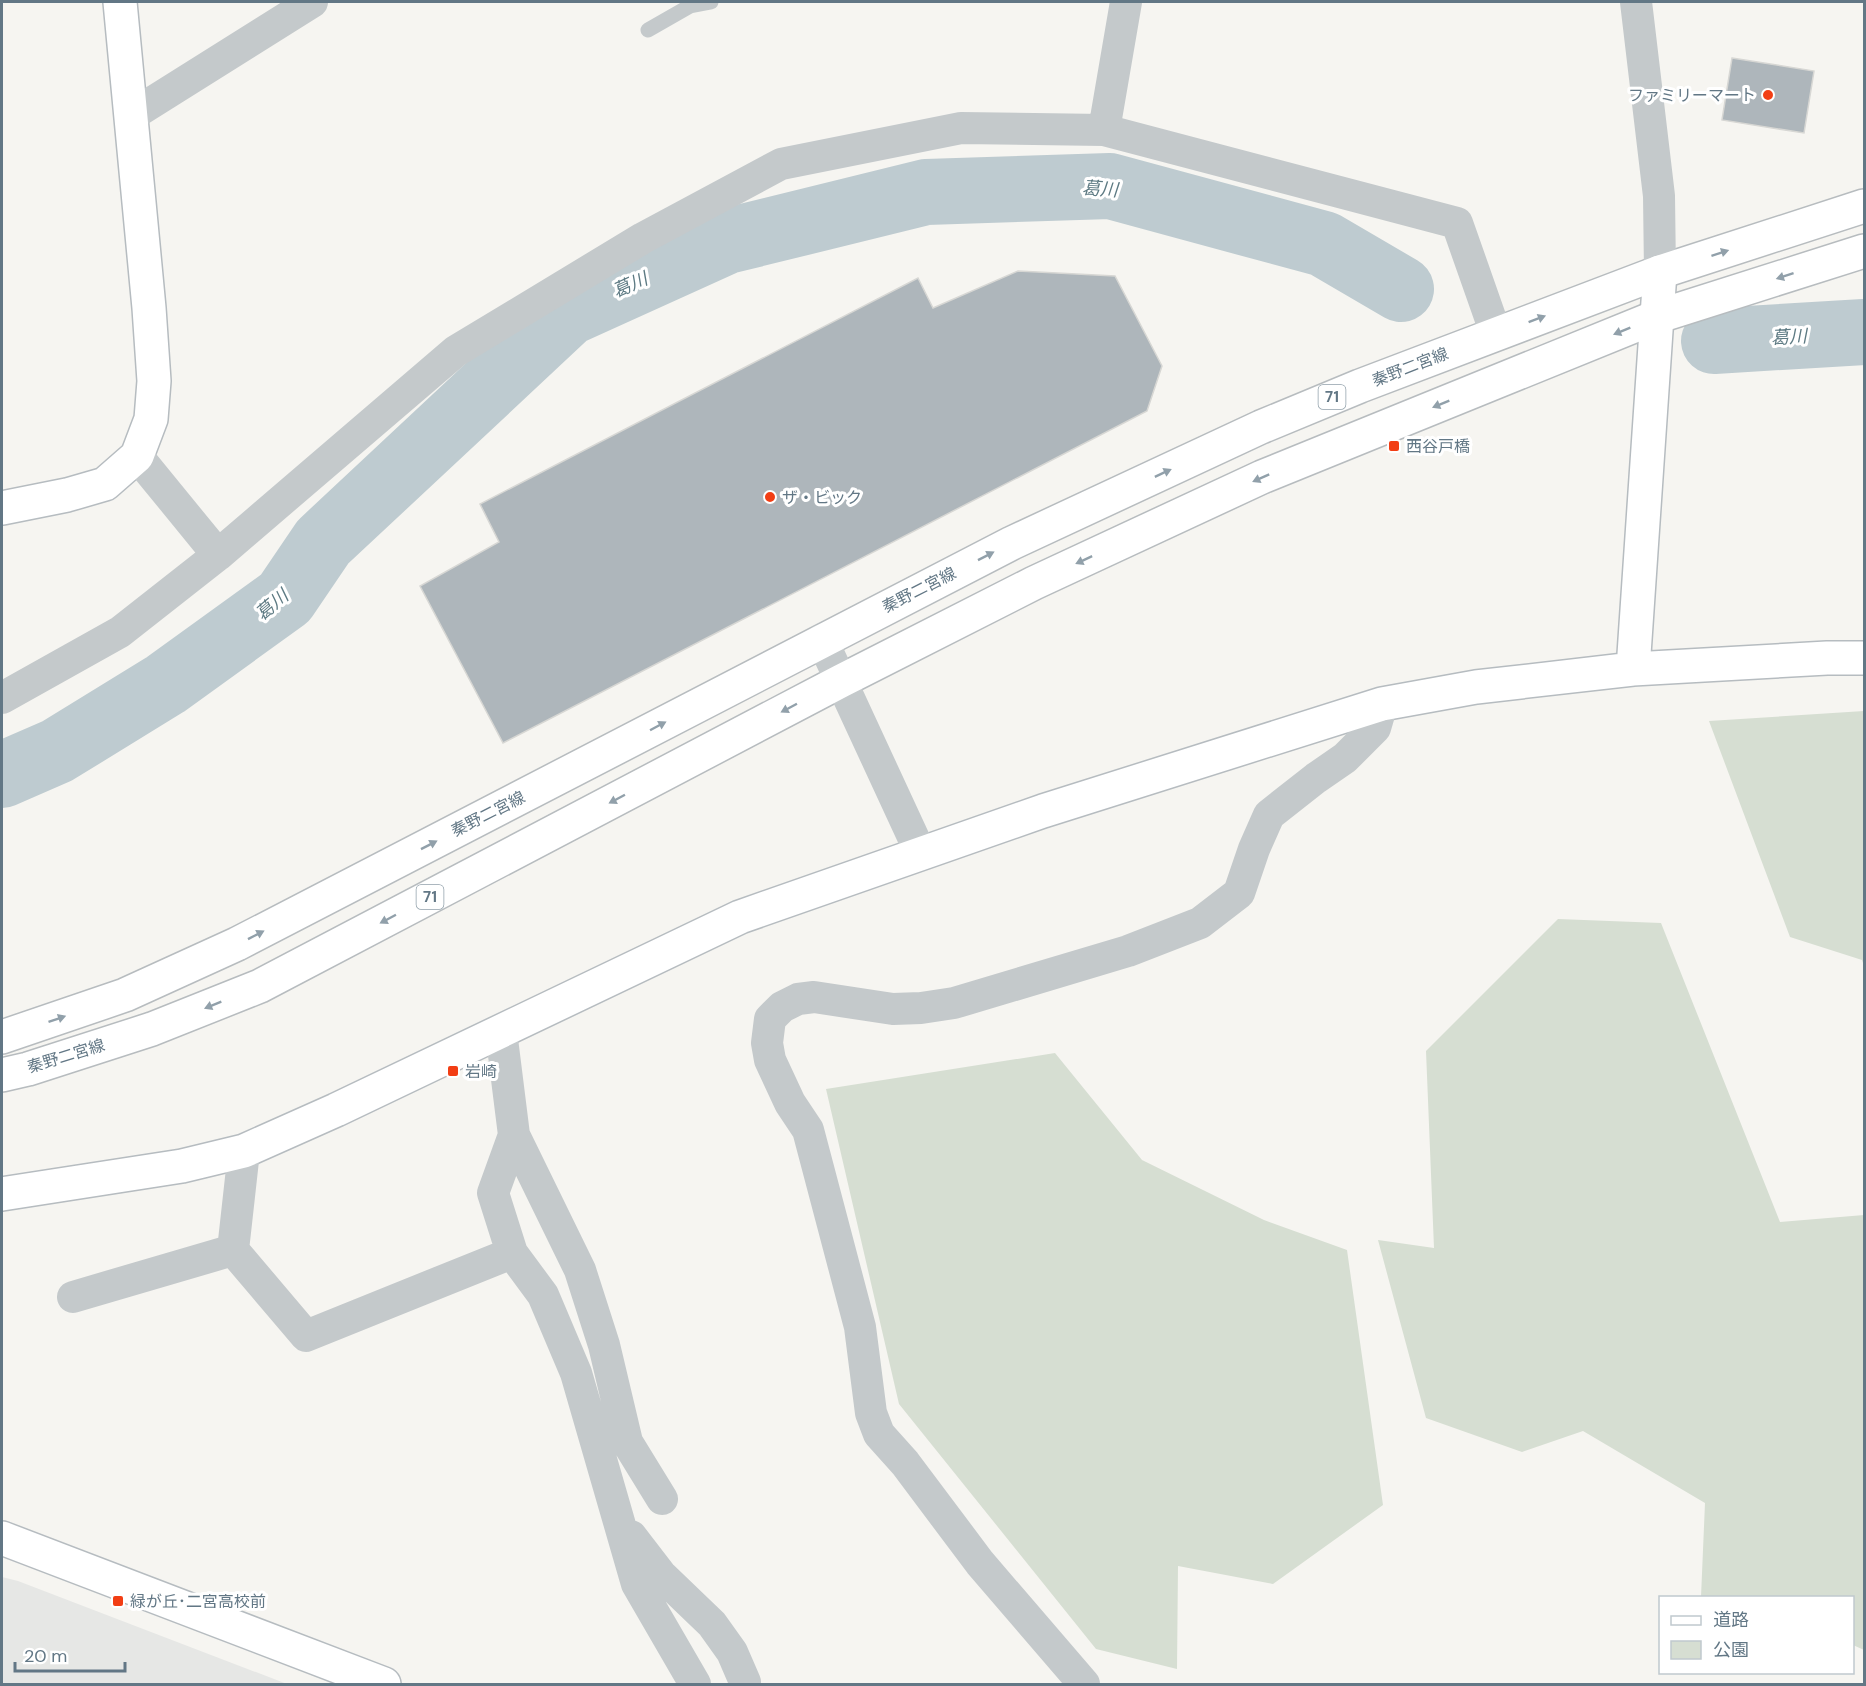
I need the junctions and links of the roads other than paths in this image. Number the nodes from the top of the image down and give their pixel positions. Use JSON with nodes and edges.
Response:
{"nodes":[{"id":1,"x":120,"y":2,"type":"edge"},
{"id":2,"x":312,"y":2,"type":"edge"},
{"id":3,"x":711,"y":2,"type":"edge"},
{"id":4,"x":1126,"y":2,"type":"edge"},
{"id":5,"x":1636,"y":2,"type":"edge"},
{"id":6,"x":648,"y":30,"type":"dead end"},
{"id":7,"x":132,"y":115,"type":"junction"},
{"id":8,"x":1104,"y":130,"type":"junction"},
{"id":9,"x":1864,"y":206,"type":"edge"},
{"id":10,"x":1853,"y":254,"type":"edge"},
{"id":11,"x":1660,"y":272,"type":"junction"},
{"id":12,"x":1666,"y":314,"type":"junction"},
{"id":13,"x":1496,"y":334,"type":"junction"},
{"id":14,"x":137,"y":456,"type":"junction"},
{"id":15,"x":2,"y":508,"type":"edge"},
{"id":16,"x":218,"y":555,"type":"junction"},
{"id":17,"x":822,"y":640,"type":"junction"},
{"id":18,"x":1864,"y":658,"type":"edge"},
{"id":19,"x":1633,"y":669,"type":"junction"},
{"id":20,"x":841,"y":681,"type":"junction"},
{"id":21,"x":2,"y":698,"type":"edge"},
{"id":22,"x":1382,"y":704,"type":"junction"},
{"id":23,"x":921,"y":854,"type":"junction"},
{"id":24,"x":501,"y":1031,"type":"junction"},
{"id":25,"x":2,"y":1038,"type":"edge"},
{"id":26,"x":2,"y":1075,"type":"edge"},
{"id":27,"x":514,"y":1135,"type":"junction"},
{"id":28,"x":244,"y":1151,"type":"junction"},
{"id":29,"x":2,"y":1194,"type":"edge"},
{"id":30,"x":232,"y":1250,"type":"junction"},
{"id":31,"x":512,"y":1253,"type":"junction"},
{"id":32,"x":73,"y":1297,"type":"dead end"},
{"id":33,"x":662,"y":1499,"type":"dead end"},
{"id":34,"x":618,"y":1518,"type":"junction"},
{"id":35,"x":2,"y":1538,"type":"edge"},
{"id":36,"x":745,"y":1682,"type":"dead end"},
{"id":37,"x":384,"y":1684,"type":"edge"},
{"id":38,"x":696,"y":1684,"type":"edge"},
{"id":39,"x":1084,"y":1684,"type":"edge"}],
"edges":[{"from":1,"to":7,"type":"main road"},
{"from":2,"to":7,"type":"street"},
{"from":3,"to":6,"type":"lane"},
{"from":4,"to":8,"type":"street"},
{"from":5,"to":11,"type":"street"},
{"from":7,"to":14,"type":"main road"},
{"from":8,"to":13,"type":"street"},
{"from":8,"to":16,"type":"street"},
{"from":11,"to":9,"type":"main road","name":"秦野二宮線","number":"71","one_way":true},
{"from":10,"to":12,"type":"main road","name":"秦野二宮線","number":"71","one_way":true},
{"from":11,"to":12,"type":"main road"},
{"from":13,"to":11,"type":"main road","name":"秦野二宮線","number":"71","one_way":true},
{"from":12,"to":19,"type":"main road"},
{"from":12,"to":20,"type":"main road","name":"秦野二宮線","number":"71","one_way":true},
{"from":17,"to":13,"type":"main road","name":"秦野二宮線","number":"71","one_way":true},
{"from":14,"to":15,"type":"main road"},
{"from":14,"to":16,"type":"street"},
{"from":16,"to":21,"type":"street"},
{"from":17,"to":20,"type":"street"},
{"from":25,"to":17,"type":"main road","name":"秦野二宮線","number":"71","one_way":true},
{"from":18,"to":19,"type":"main road"},
{"from":19,"to":22,"type":"main road"},
{"from":20,"to":23,"type":"street"},
{"from":20,"to":26,"type":"main road","name":"秦野二宮線","number":"71","one_way":true},
{"from":22,"to":23,"type":"main road"},
{"from":22,"to":39,"type":"street"},
{"from":23,"to":24,"type":"main road"},
{"from":24,"to":27,"type":"street"},
{"from":24,"to":28,"type":"main road"},
{"from":27,"to":31,"type":"street"},
{"from":27,"to":33,"type":"street"},
{"from":28,"to":29,"type":"main road"},
{"from":28,"to":30,"type":"street"},
{"from":30,"to":31,"type":"street"},
{"from":30,"to":32,"type":"street"},
{"from":31,"to":34,"type":"street"},
{"from":34,"to":36,"type":"street"},
{"from":34,"to":38,"type":"street"},
{"from":35,"to":37,"type":"main road"}]}
